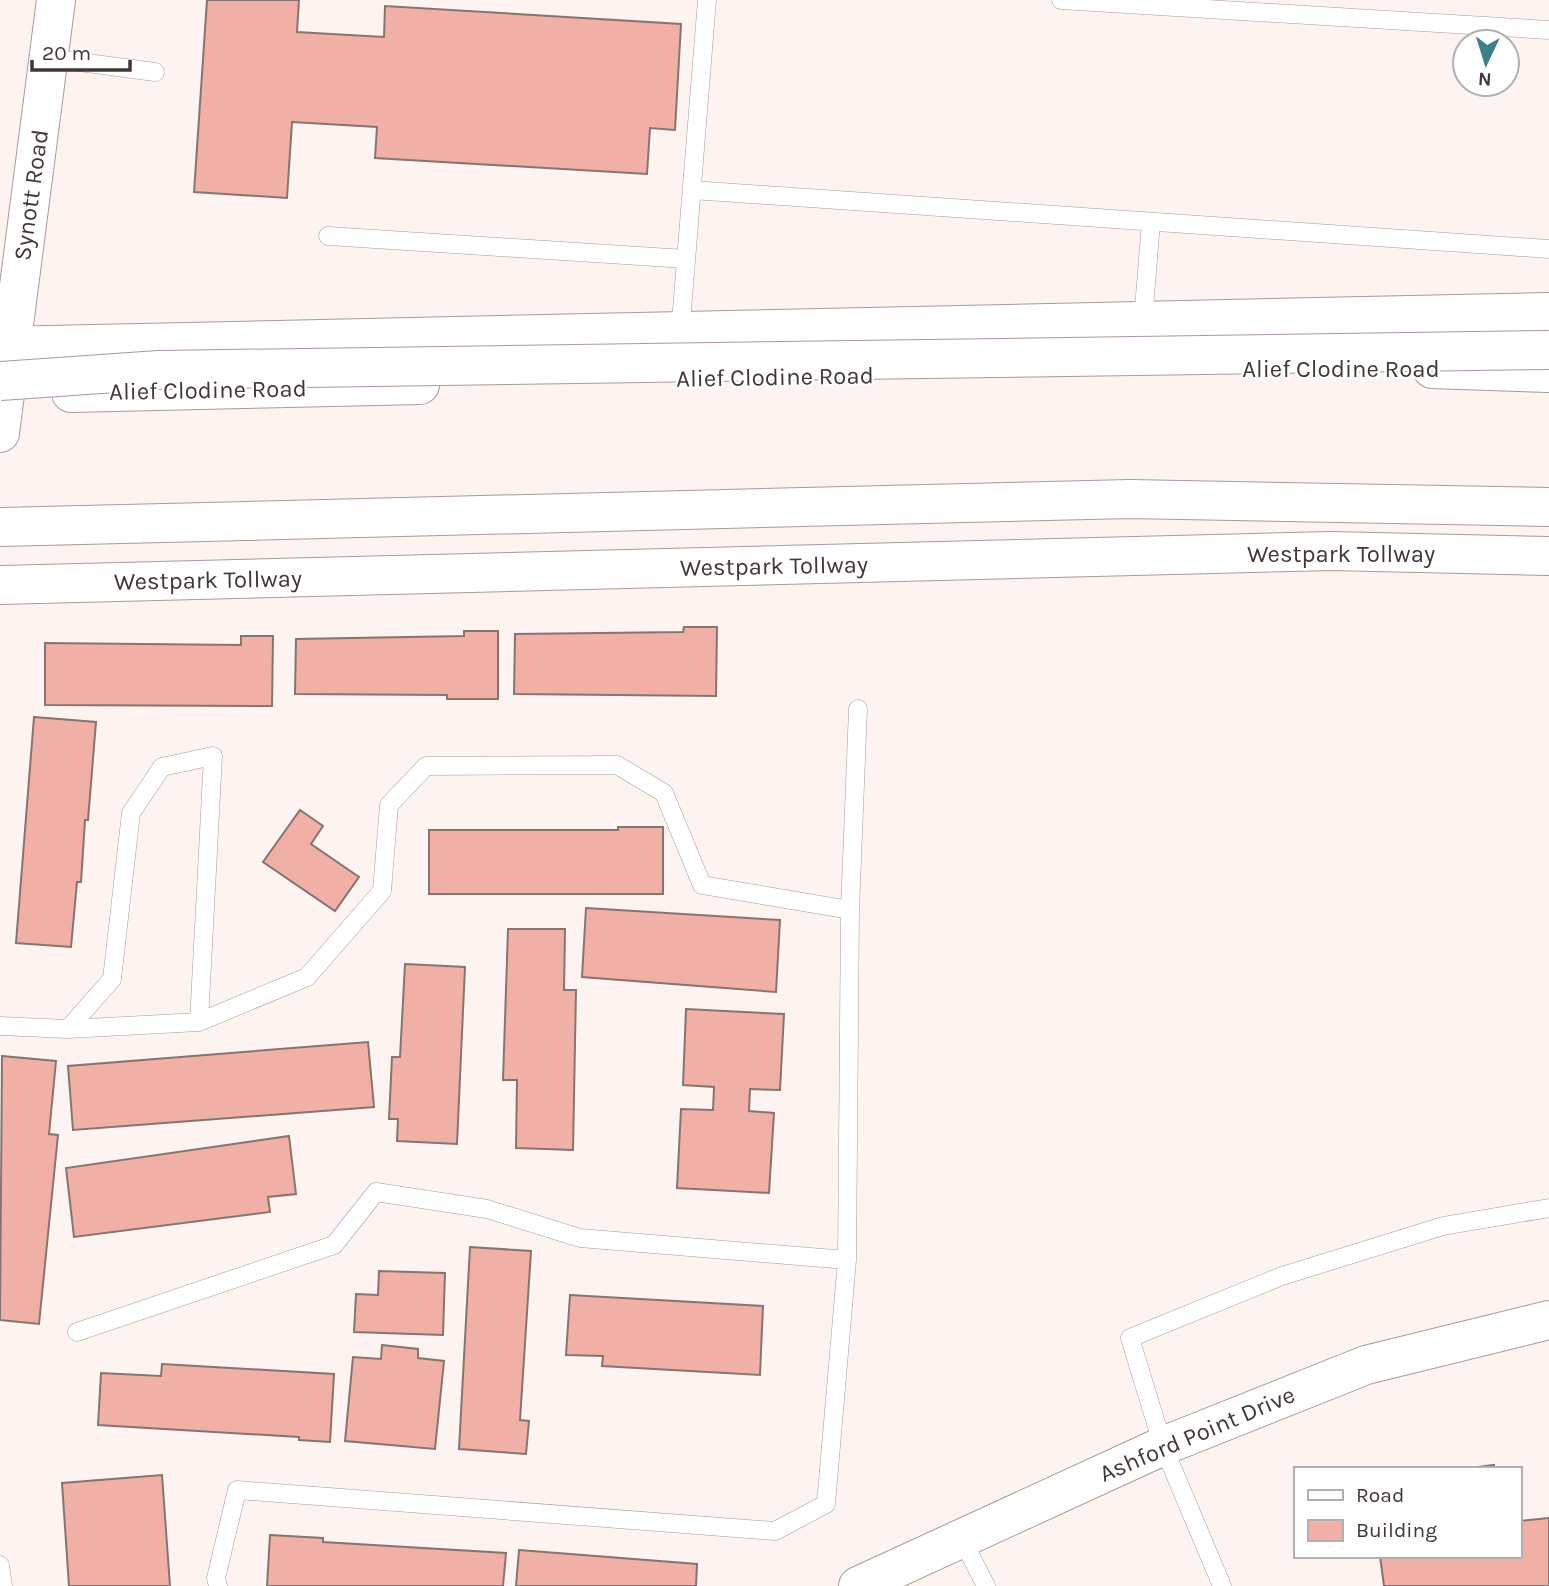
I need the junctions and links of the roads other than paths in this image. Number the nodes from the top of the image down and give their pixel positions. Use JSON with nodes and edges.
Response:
{"nodes":[{"id":1,"x":56,"y":0,"type":"edge"},
{"id":2,"x":707,"y":0,"type":"edge"},
{"id":3,"x":1061,"y":0,"type":"edge"},
{"id":4,"x":1549,"y":30,"type":"edge"},
{"id":5,"x":49,"y":58,"type":"junction"},
{"id":6,"x":155,"y":72,"type":"dead end"},
{"id":7,"x":692,"y":190,"type":"junction"},
{"id":8,"x":1151,"y":222,"type":"junction"},
{"id":9,"x":328,"y":236,"type":"dead end"},
{"id":10,"x":1549,"y":250,"type":"edge"},
{"id":11,"x":686,"y":259,"type":"junction"},
{"id":12,"x":1549,"y":312,"type":"edge"},
{"id":13,"x":1143,"y":321,"type":"junction"},
{"id":14,"x":680,"y":329,"type":"junction"},
{"id":15,"x":1549,"y":350,"type":"edge"},
{"id":16,"x":3,"y":373,"type":"edge"},
{"id":17,"x":1549,"y":373,"type":"edge"},
{"id":18,"x":676,"y":379,"type":"junction"},
{"id":19,"x":0,"y":433,"type":"edge"},
{"id":20,"x":1549,"y":507,"type":"edge"},
{"id":21,"x":0,"y":527,"type":"edge"},
{"id":22,"x":1549,"y":556,"type":"edge"},
{"id":23,"x":0,"y":585,"type":"edge"},
{"id":24,"x":858,"y":709,"type":"dead end"},
{"id":25,"x":850,"y":910,"type":"junction"},
{"id":26,"x":199,"y":1022,"type":"junction"},
{"id":27,"x":0,"y":1026,"type":"edge"},
{"id":28,"x":68,"y":1029,"type":"junction"},
{"id":29,"x":1549,"y":1209,"type":"edge"},
{"id":30,"x":847,"y":1260,"type":"junction"},
{"id":31,"x":1549,"y":1320,"type":"edge"},
{"id":32,"x":77,"y":1332,"type":"dead end"},
{"id":33,"x":1163,"y":1446,"type":"junction"},
{"id":34,"x":961,"y":1537,"type":"junction"},
{"id":35,"x":0,"y":1564,"type":"edge"},
{"id":36,"x":3,"y":1586,"type":"edge"},
{"id":37,"x":218,"y":1586,"type":"edge"},
{"id":38,"x":858,"y":1586,"type":"edge"},
{"id":39,"x":986,"y":1586,"type":"edge"},
{"id":40,"x":1222,"y":1586,"type":"edge"}],
"edges":[{"from":1,"to":5,"type":"main road","name":"Synott Road"},
{"from":2,"to":7,"type":"lane"},
{"from":3,"to":4,"type":"lane"},
{"from":5,"to":6,"type":"lane"},
{"from":5,"to":16,"type":"main road","name":"Synott Road"},
{"from":7,"to":8,"type":"lane"},
{"from":7,"to":11,"type":"lane"},
{"from":8,"to":10,"type":"lane"},
{"from":8,"to":13,"type":"lane"},
{"from":9,"to":11,"type":"lane"},
{"from":11,"to":14,"type":"lane"},
{"from":12,"to":13,"type":"main road","name":"Alief Clodine Road"},
{"from":13,"to":14,"type":"main road","name":"Alief Clodine Road"},
{"from":14,"to":16,"type":"main road","name":"Alief Clodine Road"},
{"from":14,"to":18,"type":"lane"},
{"from":15,"to":16,"type":"main road","bridge":true},
{"from":16,"to":18,"type":"main road","name":"Alief Clodine Road"},
{"from":16,"to":19,"type":"main road","name":"Synott Road"},
{"from":17,"to":18,"type":"main road","name":"Alief Clodine Road"},
{"from":20,"to":21,"type":"main road","name":"Westpark Tollway"},
{"from":22,"to":23,"type":"main road","name":"Westpark Tollway"},
{"from":24,"to":25,"type":"lane"},
{"from":25,"to":26,"type":"lane"},
{"from":25,"to":30,"type":"lane"},
{"from":26,"to":28,"type":"lane"},
{"from":26,"to":28,"type":"lane"},
{"from":27,"to":28,"type":"lane"},
{"from":29,"to":33,"type":"lane"},
{"from":30,"to":32,"type":"lane"},
{"from":30,"to":37,"type":"lane"},
{"from":31,"to":33,"type":"main road","name":"Ashford Point Drive"},
{"from":33,"to":34,"type":"main road","name":"Ashford Point Drive"},
{"from":33,"to":40,"type":"lane"},
{"from":34,"to":38,"type":"main road","name":"Ashford Point Drive"},
{"from":34,"to":39,"type":"lane"},
{"from":35,"to":36,"type":"lane"}]}
